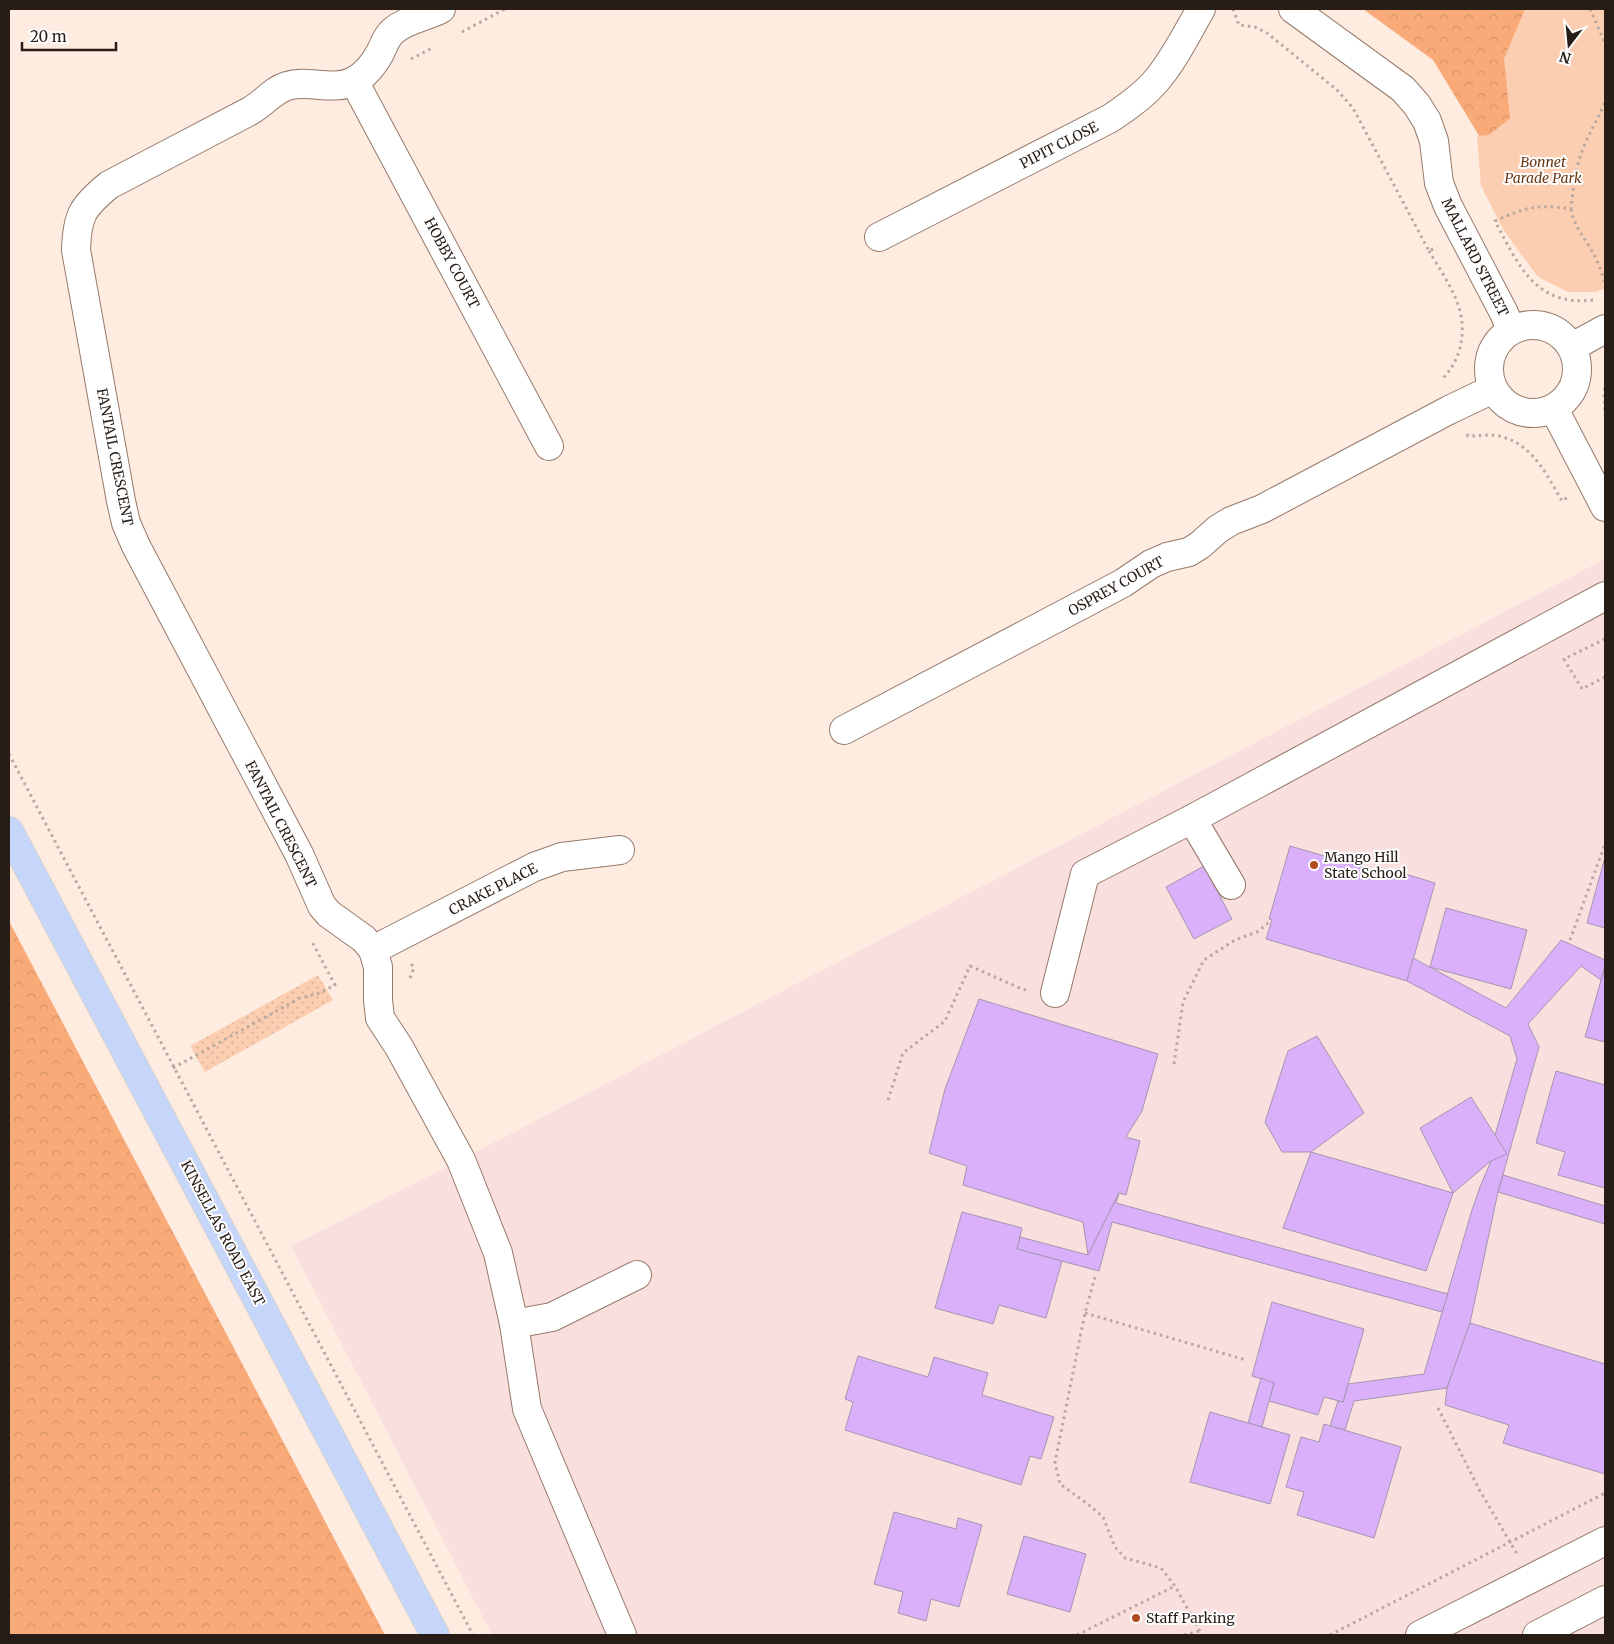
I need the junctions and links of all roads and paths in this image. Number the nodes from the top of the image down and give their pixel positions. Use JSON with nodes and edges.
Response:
{"nodes":[{"id":1,"x":441,"y":9,"type":"edge"},
{"id":2,"x":505,"y":9,"type":"edge"},
{"id":3,"x":1200,"y":9,"type":"edge"},
{"id":4,"x":1233,"y":9,"type":"edge"},
{"id":5,"x":1293,"y":9,"type":"edge"},
{"id":6,"x":1590,"y":9,"type":"edge"},
{"id":7,"x":454,"y":36,"type":"dead end"},
{"id":8,"x":1605,"y":43,"type":"edge"},
{"id":9,"x":437,"y":45,"type":"dead end"},
{"id":10,"x":406,"y":63,"type":"dead end"},
{"id":11,"x":354,"y":81,"type":"junction"},
{"id":12,"x":1605,"y":101,"type":"edge"},
{"id":13,"x":1571,"y":209,"type":"junction"},
{"id":14,"x":1495,"y":221,"type":"junction"},
{"id":15,"x":1463,"y":236,"type":"junction"},
{"id":16,"x":879,"y":237,"type":"dead end"},
{"id":17,"x":1605,"y":284,"type":"edge"},
{"id":18,"x":1598,"y":299,"type":"dead end"},
{"id":19,"x":1605,"y":329,"type":"edge"},
{"id":20,"x":1511,"y":330,"type":"junction"},
{"id":21,"x":1572,"y":347,"type":"junction"},
{"id":22,"x":1493,"y":388,"type":"junction"},
{"id":23,"x":1605,"y":388,"type":"edge"},
{"id":24,"x":1554,"y":409,"type":"junction"},
{"id":25,"x":1605,"y":415,"type":"edge"},
{"id":26,"x":549,"y":446,"type":"dead end"},
{"id":27,"x":1605,"y":507,"type":"edge"},
{"id":28,"x":1605,"y":596,"type":"edge"},
{"id":29,"x":1605,"y":639,"type":"edge"},
{"id":30,"x":1605,"y":677,"type":"edge"},
{"id":31,"x":844,"y":730,"type":"dead end"},
{"id":32,"x":9,"y":754,"type":"edge"},
{"id":33,"x":1192,"y":819,"type":"junction"},
{"id":34,"x":9,"y":831,"type":"edge"},
{"id":35,"x":1605,"y":844,"type":"edge"},
{"id":36,"x":620,"y":850,"type":"dead end"},
{"id":37,"x":1231,"y":885,"type":"dead end"},
{"id":38,"x":1272,"y":920,"type":"dead end"},
{"id":39,"x":307,"y":934,"type":"dead end"},
{"id":40,"x":1570,"y":940,"type":"dead end"},
{"id":41,"x":384,"y":944,"type":"junction"},
{"id":42,"x":408,"y":982,"type":"dead end"},
{"id":43,"x":1055,"y":993,"type":"joint"},
{"id":44,"x":1174,"y":1064,"type":"dead end"},
{"id":45,"x":173,"y":1068,"type":"junction"},
{"id":46,"x":888,"y":1100,"type":"dead end"},
{"id":47,"x":637,"y":1275,"type":"dead end"},
{"id":48,"x":1095,"y":1277,"type":"dead end"},
{"id":49,"x":1085,"y":1313,"type":"junction"},
{"id":50,"x":514,"y":1324,"type":"junction"},
{"id":51,"x":1246,"y":1360,"type":"dead end"},
{"id":52,"x":1438,"y":1408,"type":"dead end"},
{"id":53,"x":1605,"y":1493,"type":"edge"},
{"id":54,"x":1605,"y":1541,"type":"edge"},
{"id":55,"x":1510,"y":1542,"type":"junction"},
{"id":56,"x":1530,"y":1578,"type":"junction"},
{"id":57,"x":1175,"y":1586,"type":"junction"},
{"id":58,"x":1605,"y":1600,"type":"edge"},
{"id":59,"x":1199,"y":1631,"type":"junction"},
{"id":60,"x":435,"y":1635,"type":"edge"},
{"id":61,"x":473,"y":1635,"type":"edge"},
{"id":62,"x":622,"y":1635,"type":"edge"},
{"id":63,"x":1077,"y":1635,"type":"edge"},
{"id":64,"x":1184,"y":1635,"type":"edge"},
{"id":65,"x":1202,"y":1635,"type":"edge"},
{"id":66,"x":1330,"y":1635,"type":"edge"},
{"id":67,"x":1420,"y":1635,"type":"edge"},
{"id":68,"x":1537,"y":1635,"type":"edge"}],
"edges":[{"from":1,"to":11,"type":"street"},
{"from":2,"to":7,"type":"path"},
{"from":3,"to":16,"type":"street","name":"PIPIT CLOSE"},
{"from":4,"to":15,"type":"path"},
{"from":5,"to":15,"type":"street","name":"MALLARD STREET"},
{"from":6,"to":8,"type":"path"},
{"from":9,"to":10,"type":"path"},
{"from":11,"to":26,"type":"street","name":"HOBBY COURT"},
{"from":11,"to":41,"type":"street","name":"FANTAIL CRESCENT"},
{"from":12,"to":13,"type":"path"},
{"from":13,"to":14,"type":"path"},
{"from":13,"to":17,"type":"path"},
{"from":14,"to":15,"type":"path"},
{"from":14,"to":18,"type":"path"},
{"from":15,"to":20,"type":"street","name":"MALLARD STREET"},
{"from":19,"to":21,"type":"street"},
{"from":20,"to":21,"type":"street"},
{"from":20,"to":22,"type":"street"},
{"from":21,"to":24,"type":"street"},
{"from":22,"to":24,"type":"street"},
{"from":22,"to":31,"type":"street","name":"OSPREY COURT"},
{"from":23,"to":25,"type":"path"},
{"from":24,"to":27,"type":"street"},
{"from":28,"to":33,"type":"street"},
{"from":29,"to":30,"type":"path"},
{"from":32,"to":45,"type":"path"},
{"from":33,"to":37,"type":"street"},
{"from":33,"to":43,"type":"street"},
{"from":34,"to":60,"type":"main road","name":"KINSELLAS ROAD EAST"},
{"from":35,"to":40,"type":"path"},
{"from":36,"to":41,"type":"street","name":"CRAKE PLACE"},
{"from":38,"to":44,"type":"path"},
{"from":39,"to":45,"type":"path"},
{"from":41,"to":42,"type":"path"},
{"from":41,"to":50,"type":"street"},
{"from":43,"to":46,"type":"path"},
{"from":45,"to":61,"type":"path"},
{"from":47,"to":50,"type":"street"},
{"from":48,"to":49,"type":"path"},
{"from":49,"to":51,"type":"path"},
{"from":49,"to":57,"type":"path"},
{"from":50,"to":62,"type":"street"},
{"from":52,"to":55,"type":"path"},
{"from":53,"to":55,"type":"path"},
{"from":54,"to":56,"type":"street"},
{"from":55,"to":56,"type":"path"},
{"from":55,"to":66,"type":"path"},
{"from":56,"to":67,"type":"street"},
{"from":57,"to":59,"type":"path"},
{"from":57,"to":63,"type":"path"},
{"from":58,"to":68,"type":"street"},
{"from":59,"to":64,"type":"path"},
{"from":59,"to":65,"type":"path"}]}
